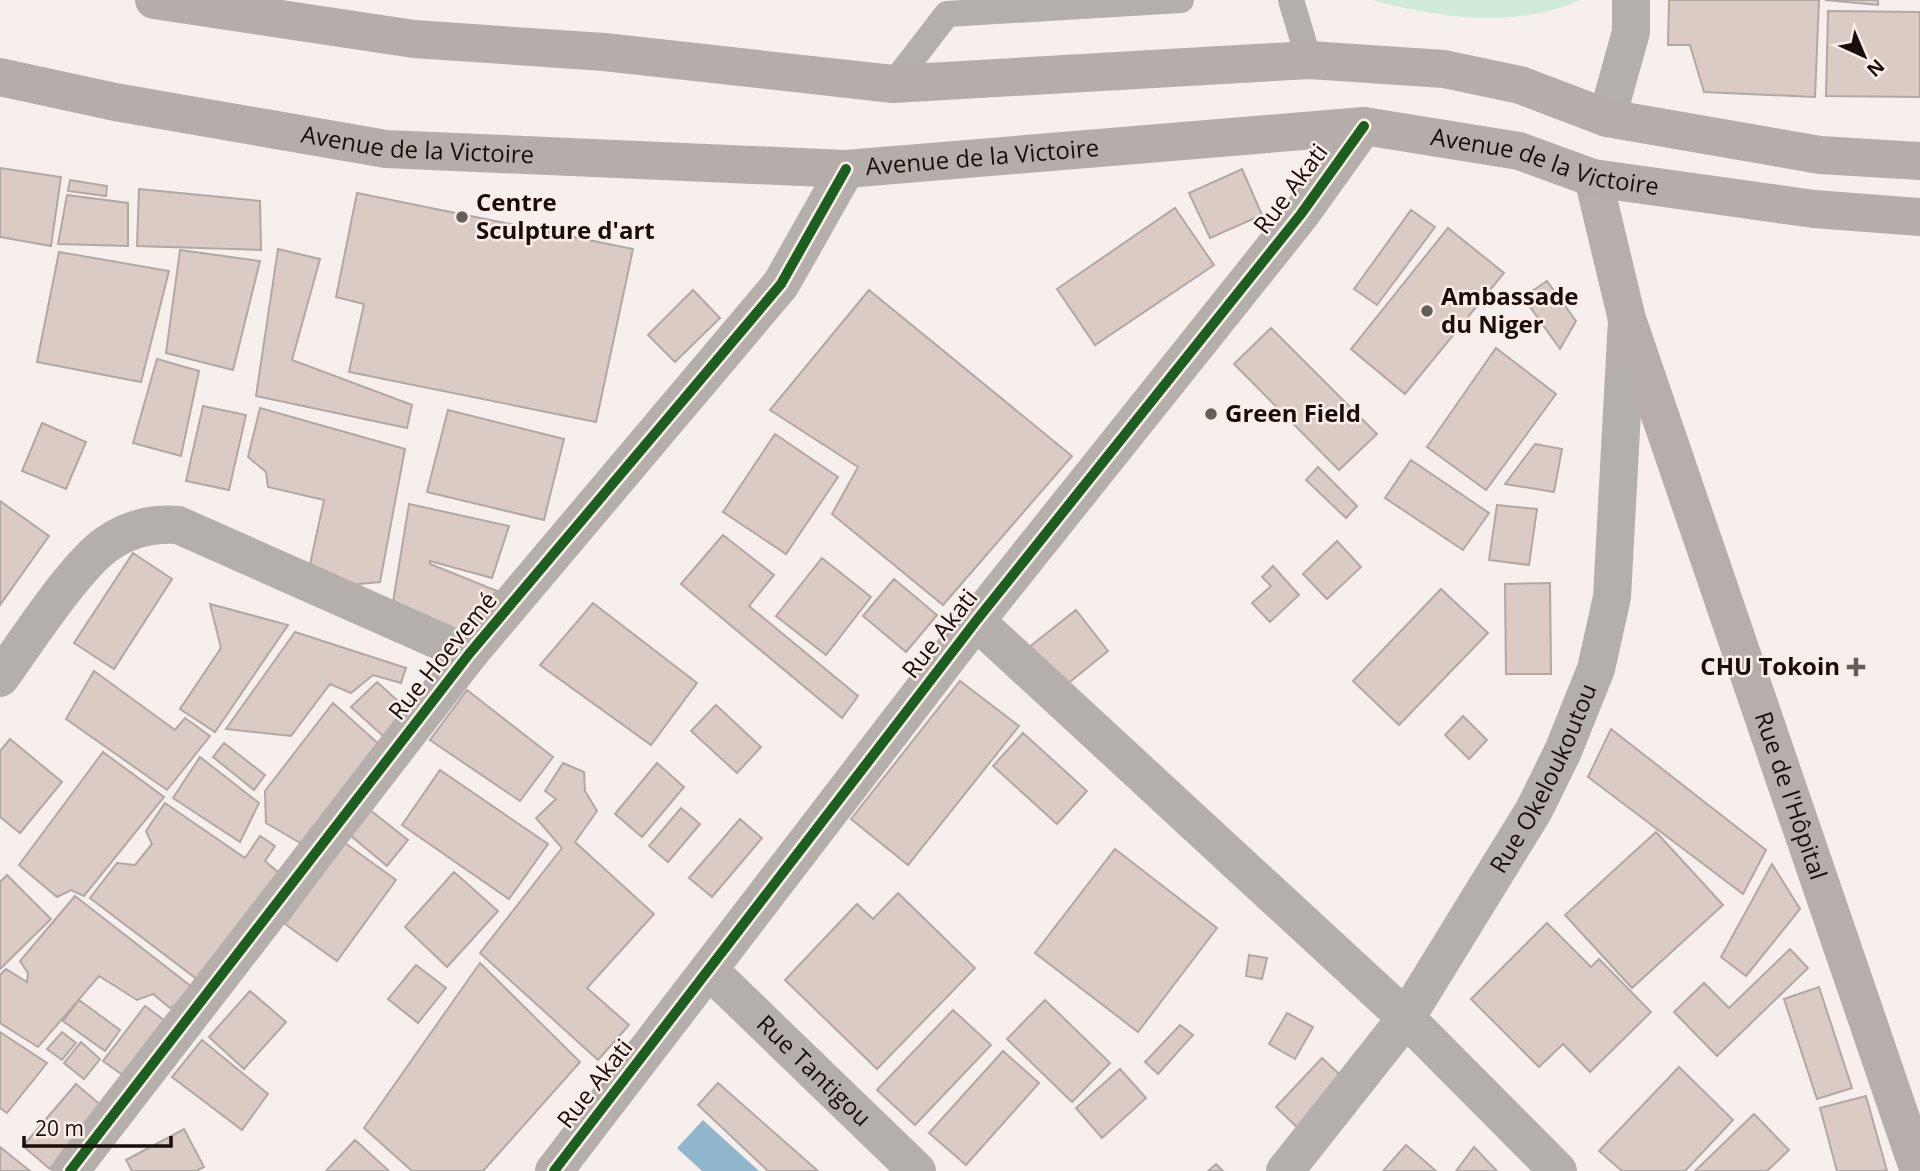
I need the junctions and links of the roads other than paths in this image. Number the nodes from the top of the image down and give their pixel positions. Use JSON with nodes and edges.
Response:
{"nodes":[{"id":1,"x":154,"y":0,"type":"edge"},
{"id":2,"x":1181,"y":0,"type":"edge"},
{"id":3,"x":1291,"y":0,"type":"edge"},
{"id":4,"x":1631,"y":0,"type":"edge"},
{"id":5,"x":949,"y":7,"type":"edge"},
{"id":6,"x":1309,"y":60,"type":"junction"},
{"id":7,"x":0,"y":77,"type":"edge"},
{"id":8,"x":893,"y":84,"type":"junction"},
{"id":9,"x":1607,"y":118,"type":"junction"},
{"id":10,"x":1364,"y":126,"type":"junction"},
{"id":11,"x":1920,"y":161,"type":"edge"},
{"id":12,"x":846,"y":169,"type":"junction"},
{"id":13,"x":1593,"y":178,"type":"junction"},
{"id":14,"x":1920,"y":217,"type":"edge"},
{"id":15,"x":1627,"y":319,"type":"junction"},
{"id":16,"x":976,"y":621,"type":"junction"},
{"id":17,"x":469,"y":654,"type":"junction"},
{"id":18,"x":0,"y":678,"type":"edge"},
{"id":19,"x":710,"y":971,"type":"junction"},
{"id":20,"x":1406,"y":1018,"type":"junction"},
{"id":21,"x":71,"y":1171,"type":"edge"},
{"id":22,"x":554,"y":1171,"type":"edge"},
{"id":23,"x":917,"y":1171,"type":"edge"},
{"id":24,"x":1285,"y":1171,"type":"edge"},
{"id":25,"x":1558,"y":1171,"type":"edge"},
{"id":26,"x":1919,"y":1171,"type":"edge"}],
"edges":[{"from":1,"to":8,"type":"highway"},
{"from":2,"to":5,"type":"lane"},
{"from":3,"to":6,"type":"lane"},
{"from":4,"to":9,"type":"street"},
{"from":5,"to":8,"type":"lane"},
{"from":6,"to":8,"type":"highway"},
{"from":6,"to":9,"type":"highway"},
{"from":7,"to":12,"type":"highway","name":"Avenue de la Victoire"},
{"from":9,"to":11,"type":"highway"},
{"from":9,"to":13,"type":"highway"},
{"from":10,"to":12,"type":"highway","name":"Avenue de la Victoire"},
{"from":10,"to":13,"type":"highway","name":"Avenue de la Victoire"},
{"from":10,"to":16,"type":"street","name":"Rue Akati"},
{"from":12,"to":17,"type":"street","name":"Rue Hoevemé"},
{"from":13,"to":14,"type":"highway","name":"Avenue de la Victoire"},
{"from":13,"to":15,"type":"street","name":"Rue de l'Hôpital"},
{"from":15,"to":20,"type":"street","name":"Rue Okeloukoutou"},
{"from":15,"to":26,"type":"street","name":"Rue de l'Hôpital"},
{"from":16,"to":19,"type":"street","name":"Rue Akati"},
{"from":16,"to":20,"type":"street"},
{"from":17,"to":18,"type":"street"},
{"from":17,"to":21,"type":"street","name":"Rue Hoevemé"},
{"from":19,"to":22,"type":"street","name":"Rue Akati"},
{"from":19,"to":23,"type":"street","name":"Rue Tantigou"},
{"from":20,"to":24,"type":"street","name":"Rue Okeloukoutou"},
{"from":20,"to":25,"type":"street"}]}
